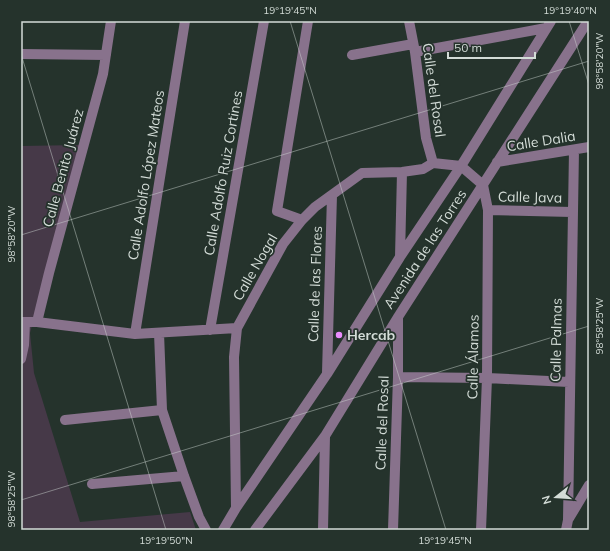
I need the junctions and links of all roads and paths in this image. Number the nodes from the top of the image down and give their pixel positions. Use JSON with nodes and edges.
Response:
{"nodes":[{"id":1,"x":111,"y":21,"type":"edge"},
{"id":2,"x":185,"y":21,"type":"edge"},
{"id":3,"x":264,"y":21,"type":"edge"},
{"id":4,"x":308,"y":21,"type":"edge"},
{"id":5,"x":409,"y":21,"type":"edge"},
{"id":6,"x":588,"y":21,"type":"edge"},
{"id":7,"x":548,"y":25,"type":"edge"},
{"id":8,"x":414,"y":48,"type":"junction"},
{"id":9,"x":21,"y":54,"type":"edge"},
{"id":10,"x":352,"y":54,"type":"dead end"},
{"id":11,"x":106,"y":55,"type":"junction"},
{"id":12,"x":589,"y":147,"type":"edge"},
{"id":13,"x":574,"y":150,"type":"junction"},
{"id":14,"x":497,"y":162,"type":"junction"},
{"id":15,"x":433,"y":163,"type":"junction"},
{"id":16,"x":461,"y":166,"type":"junction"},
{"id":17,"x":402,"y":172,"type":"junction"},
{"id":18,"x":483,"y":185,"type":"junction"},
{"id":19,"x":332,"y":195,"type":"junction"},
{"id":20,"x":488,"y":210,"type":"junction"},
{"id":21,"x":572,"y":212,"type":"junction"},
{"id":22,"x":302,"y":220,"type":"junction"},
{"id":23,"x":400,"y":257,"type":"junction"},
{"id":24,"x":398,"y":317,"type":"junction"},
{"id":25,"x":23,"y":322,"type":"edge"},
{"id":26,"x":37,"y":322,"type":"junction"},
{"id":27,"x":237,"y":328,"type":"junction"},
{"id":28,"x":210,"y":330,"type":"junction"},
{"id":29,"x":159,"y":333,"type":"junction"},
{"id":30,"x":135,"y":334,"type":"junction"},
{"id":31,"x":21,"y":359,"type":"edge"},
{"id":32,"x":326,"y":374,"type":"junction"},
{"id":33,"x":398,"y":377,"type":"junction"},
{"id":34,"x":487,"y":378,"type":"junction"},
{"id":35,"x":569,"y":382,"type":"junction"},
{"id":36,"x":162,"y":410,"type":"junction"},
{"id":37,"x":65,"y":420,"type":"dead end"},
{"id":38,"x":325,"y":436,"type":"junction"},
{"id":39,"x":184,"y":476,"type":"junction"},
{"id":40,"x":92,"y":484,"type":"dead end"},
{"id":41,"x":589,"y":485,"type":"edge"},
{"id":42,"x":236,"y":508,"type":"junction"},
{"id":43,"x":567,"y":525,"type":"edge"},
{"id":44,"x":206,"y":530,"type":"edge"},
{"id":45,"x":223,"y":530,"type":"edge"},
{"id":46,"x":255,"y":530,"type":"edge"},
{"id":47,"x":323,"y":530,"type":"edge"},
{"id":48,"x":393,"y":530,"type":"edge"},
{"id":49,"x":481,"y":530,"type":"edge"}],
"edges":[{"from":1,"to":11,"type":"street","name":"Calle Benito Juárez"},
{"from":2,"to":30,"type":"street","name":"Calle Adolfo López Mateos"},
{"from":3,"to":28,"type":"street","name":"Calle Adolfo Ruiz Cortines"},
{"from":4,"to":22,"type":"street"},
{"from":5,"to":8,"type":"street","name":"Calle del Rosal"},
{"from":6,"to":14,"type":"street","name":"Avenida de las Torres"},
{"from":7,"to":8,"type":"street"},
{"from":7,"to":16,"type":"street","name":"Avenida de las Torres"},
{"from":8,"to":10,"type":"street"},
{"from":8,"to":15,"type":"street","name":"Calle del Rosal"},
{"from":9,"to":11,"type":"street"},
{"from":11,"to":26,"type":"street","name":"Calle Benito Juárez"},
{"from":12,"to":13,"type":"street","name":"Calle Dalia"},
{"from":13,"to":14,"type":"street","name":"Calle Dalia"},
{"from":13,"to":21,"type":"street","name":"Calle Palmas"},
{"from":14,"to":18,"type":"street","name":"Avenida de las Torres"},
{"from":15,"to":16,"type":"street","name":"Calle Nogal"},
{"from":15,"to":17,"type":"street","name":"Calle Nogal"},
{"from":16,"to":18,"type":"street"},
{"from":16,"to":23,"type":"street","name":"Avenida de las Torres"},
{"from":17,"to":19,"type":"street","name":"Calle Nogal"},
{"from":17,"to":23,"type":"street"},
{"from":18,"to":20,"type":"street","name":"Calle Álamos"},
{"from":18,"to":24,"type":"street","name":"Avenida de las Torres"},
{"from":19,"to":22,"type":"street","name":"Calle Nogal"},
{"from":19,"to":32,"type":"street","name":"Calle de las Flores"},
{"from":20,"to":21,"type":"street","name":"Calle Java"},
{"from":20,"to":34,"type":"street","name":"Calle Álamos"},
{"from":21,"to":35,"type":"street","name":"Calle Palmas"},
{"from":22,"to":27,"type":"street","name":"Calle Nogal"},
{"from":23,"to":32,"type":"street","name":"Avenida de las Torres"},
{"from":24,"to":33,"type":"street","name":"Calle del Rosal"},
{"from":24,"to":38,"type":"street","name":"Avenida de las Torres"},
{"from":25,"to":26,"type":"street"},
{"from":25,"to":31,"type":"street"},
{"from":26,"to":30,"type":"street"},
{"from":27,"to":28,"type":"street"},
{"from":27,"to":42,"type":"street","name":"Calle Nogal"},
{"from":28,"to":29,"type":"street"},
{"from":29,"to":30,"type":"street"},
{"from":29,"to":36,"type":"street"},
{"from":32,"to":42,"type":"street","name":"Avenida de las Torres"},
{"from":33,"to":34,"type":"street"},
{"from":33,"to":48,"type":"street","name":"Calle del Rosal"},
{"from":34,"to":35,"type":"street"},
{"from":34,"to":49,"type":"street","name":"Calle Álamos"},
{"from":35,"to":43,"type":"street","name":"Calle Palmas"},
{"from":36,"to":37,"type":"street"},
{"from":36,"to":39,"type":"street"},
{"from":38,"to":46,"type":"street","name":"Avenida de las Torres"},
{"from":38,"to":47,"type":"street"},
{"from":39,"to":40,"type":"street"},
{"from":39,"to":44,"type":"street"},
{"from":41,"to":43,"type":"street"},
{"from":42,"to":45,"type":"street","name":"Avenida de las Torres"}]}
